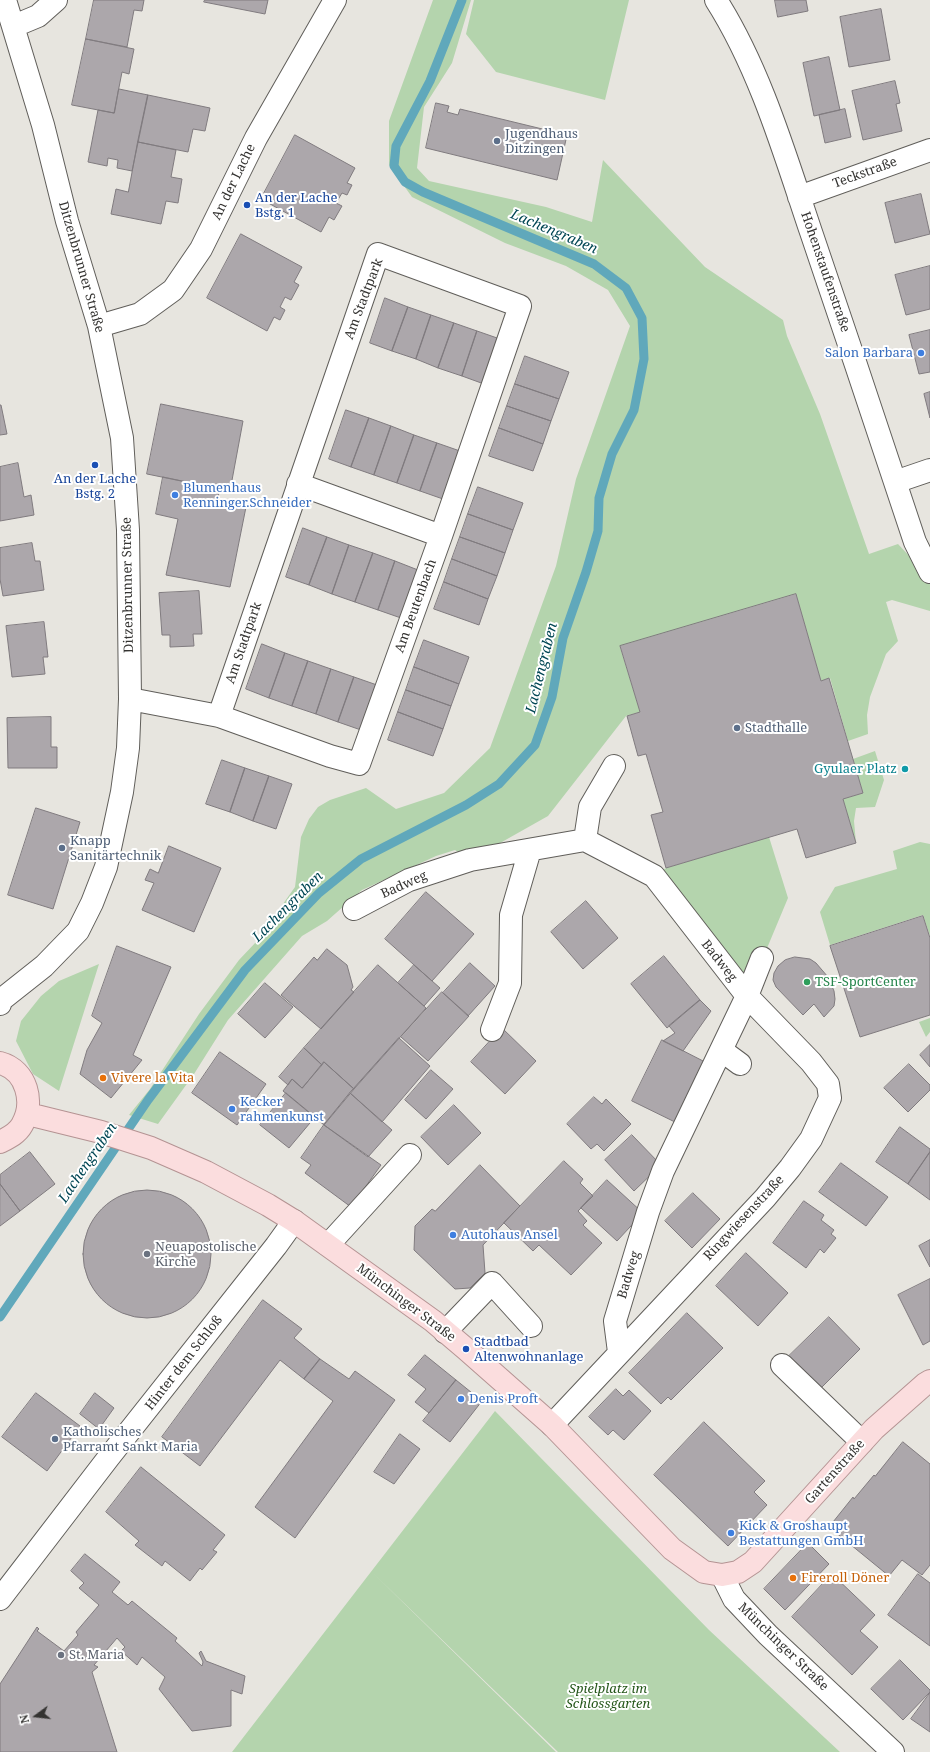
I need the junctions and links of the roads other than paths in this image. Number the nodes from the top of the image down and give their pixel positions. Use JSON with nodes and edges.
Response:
{"nodes":[{"id":1,"x":5,"y":0,"type":"edge"},
{"id":2,"x":56,"y":0,"type":"edge"},
{"id":3,"x":335,"y":0,"type":"edge"},
{"id":4,"x":716,"y":0,"type":"edge"},
{"id":5,"x":14,"y":26,"type":"junction"},
{"id":6,"x":930,"y":150,"type":"edge"},
{"id":7,"x":799,"y":197,"type":"junction"},
{"id":8,"x":520,"y":306,"type":"joint"},
{"id":9,"x":99,"y":326,"type":"junction"},
{"id":10,"x":930,"y":470,"type":"edge"},
{"id":11,"x":895,"y":482,"type":"junction"},
{"id":12,"x":298,"y":484,"type":"junction"},
{"id":13,"x":441,"y":536,"type":"junction"},
{"id":14,"x":930,"y":572,"type":"edge"},
{"id":15,"x":130,"y":699,"type":"junction"},
{"id":16,"x":219,"y":716,"type":"junction"},
{"id":17,"x":614,"y":766,"type":"dead end"},
{"id":18,"x":585,"y":840,"type":"junction"},
{"id":19,"x":530,"y":850,"type":"junction"},
{"id":20,"x":354,"y":909,"type":"dead end"},
{"id":21,"x":762,"y":958,"type":"dead end"},
{"id":22,"x":747,"y":996,"type":"junction"},
{"id":23,"x":0,"y":1001,"type":"edge"},
{"id":24,"x":492,"y":1030,"type":"dead end"},
{"id":25,"x":721,"y":1050,"type":"junction"},
{"id":26,"x":0,"y":1063,"type":"edge"},
{"id":27,"x":740,"y":1064,"type":"dead end"},
{"id":28,"x":28,"y":1114,"type":"junction"},
{"id":29,"x":0,"y":1142,"type":"edge"},
{"id":30,"x":410,"y":1155,"type":"dead end"},
{"id":31,"x":294,"y":1221,"type":"junction"},
{"id":32,"x":328,"y":1245,"type":"junction"},
{"id":33,"x":532,"y":1326,"type":"dead end"},
{"id":34,"x":445,"y":1332,"type":"junction"},
{"id":35,"x":619,"y":1352,"type":"junction"},
{"id":36,"x":782,"y":1365,"type":"dead end"},
{"id":37,"x":930,"y":1381,"type":"edge"},
{"id":38,"x":552,"y":1425,"type":"junction"},
{"id":39,"x":862,"y":1442,"type":"junction"},
{"id":40,"x":722,"y":1575,"type":"junction"},
{"id":41,"x":0,"y":1599,"type":"edge"},
{"id":42,"x":893,"y":1752,"type":"edge"}],
"edges":[{"from":1,"to":5,"type":"street","name":"Ditzenbrunner Straße"},
{"from":2,"to":5,"type":"street"},
{"from":3,"to":9,"type":"street","name":"An der Lache"},
{"from":4,"to":7,"type":"street","name":"Hohenstaufenstraße"},
{"from":5,"to":9,"type":"street","name":"Ditzenbrunner Straße"},
{"from":6,"to":7,"type":"street","name":"Teckstraße"},
{"from":7,"to":11,"type":"street","name":"Hohenstaufenstraße"},
{"from":8,"to":12,"type":"street","name":"Am Stadtpark"},
{"from":8,"to":13,"type":"street","name":"Am Beutenbach"},
{"from":9,"to":15,"type":"street","name":"Ditzenbrunner Straße"},
{"from":10,"to":11,"type":"street"},
{"from":11,"to":14,"type":"street","name":"Hohenstaufenstraße"},
{"from":12,"to":13,"type":"street"},
{"from":12,"to":16,"type":"street","name":"Am Stadtpark"},
{"from":13,"to":16,"type":"street","name":"Am Beutenbach"},
{"from":15,"to":16,"type":"street"},
{"from":15,"to":23,"type":"street","name":"Ditzenbrunner Straße"},
{"from":17,"to":18,"type":"street"},
{"from":18,"to":19,"type":"street","name":"Badweg"},
{"from":18,"to":22,"type":"street","name":"Badweg"},
{"from":19,"to":20,"type":"street","name":"Badweg"},
{"from":19,"to":24,"type":"street"},
{"from":21,"to":22,"type":"street"},
{"from":22,"to":25,"type":"street","name":"Badweg"},
{"from":22,"to":35,"type":"street","name":"Ringwiesenstraße"},
{"from":25,"to":27,"type":"street"},
{"from":25,"to":35,"type":"street","name":"Badweg"},
{"from":26,"to":28,"type":"main road"},
{"from":28,"to":29,"type":"main road"},
{"from":28,"to":31,"type":"main road","name":"Münchinger Straße"},
{"from":30,"to":32,"type":"street"},
{"from":31,"to":32,"type":"main road","name":"Münchinger Straße"},
{"from":31,"to":41,"type":"street","name":"Hinter dem Schloß"},
{"from":32,"to":34,"type":"main road","name":"Münchinger Straße"},
{"from":33,"to":34,"type":"street"},
{"from":34,"to":38,"type":"main road","name":"Münchinger Straße"},
{"from":35,"to":38,"type":"street","name":"Ringwiesenstraße"},
{"from":36,"to":39,"type":"street"},
{"from":37,"to":39,"type":"main road","name":"Gartenstraße"},
{"from":38,"to":40,"type":"main road","name":"Münchinger Straße"},
{"from":39,"to":40,"type":"main road","name":"Gartenstraße"},
{"from":40,"to":42,"type":"street","name":"Münchinger Straße"}]}
